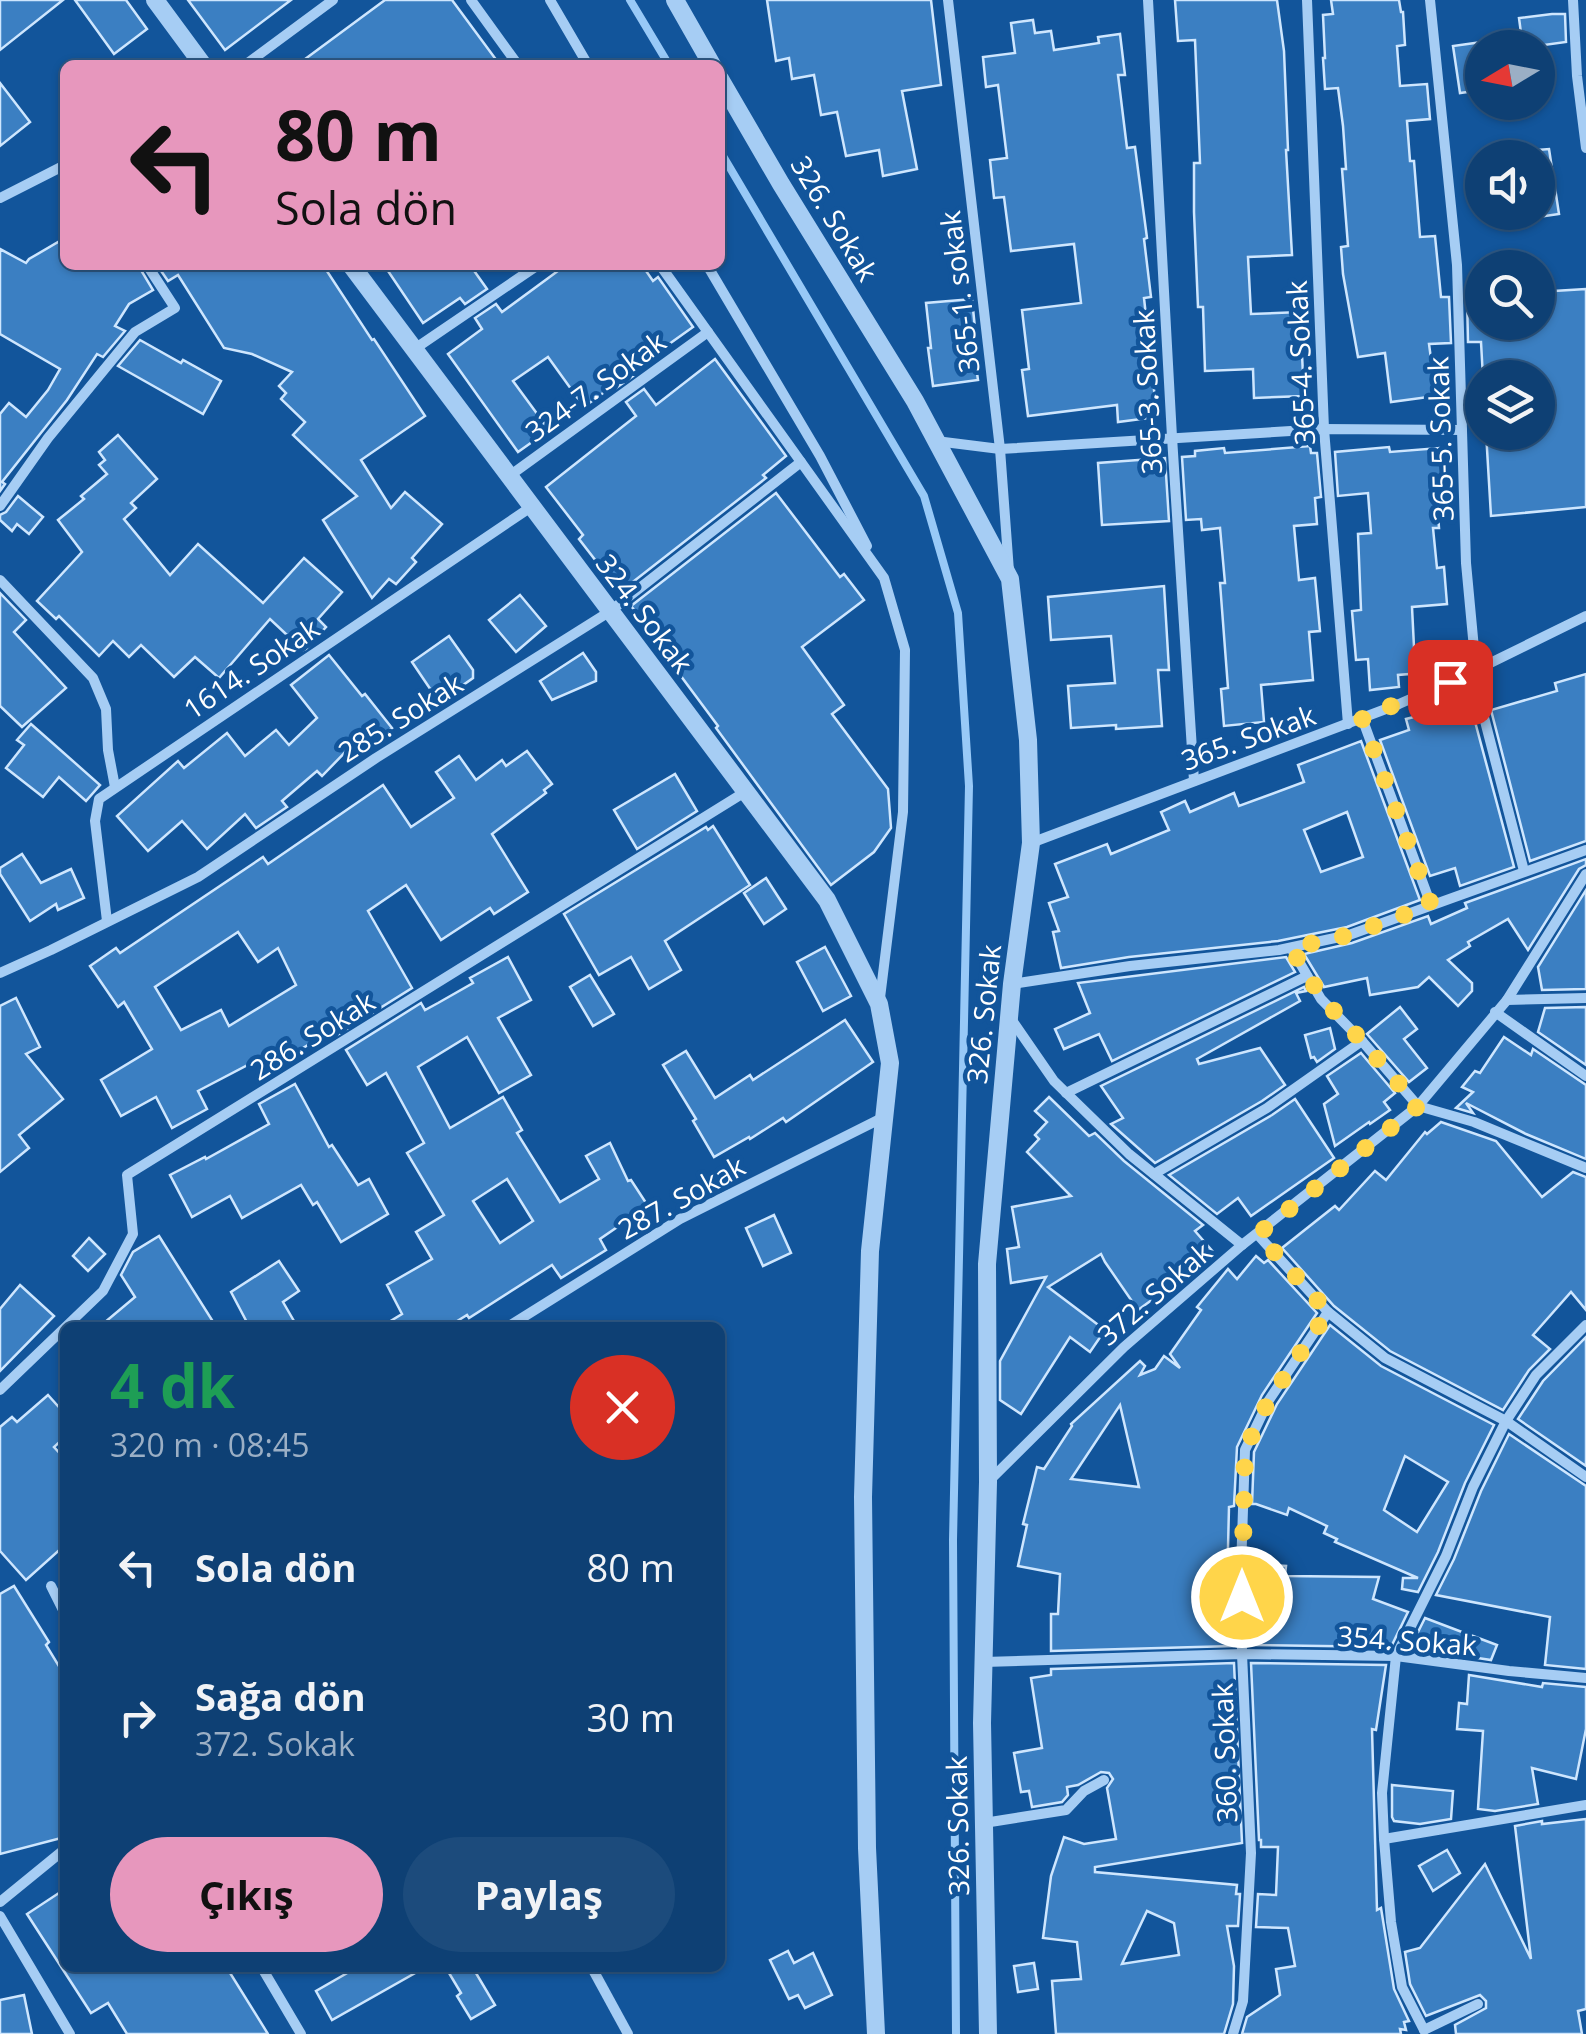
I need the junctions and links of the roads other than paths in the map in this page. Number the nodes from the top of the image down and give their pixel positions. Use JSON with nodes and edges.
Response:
{"nodes":[{"id":1,"x":155,"y":0,"type":"edge"},
{"id":2,"x":333,"y":0,"type":"edge"},
{"id":3,"x":471,"y":0,"type":"edge"},
{"id":4,"x":550,"y":0,"type":"edge"},
{"id":5,"x":675,"y":0,"type":"edge"},
{"id":6,"x":948,"y":0,"type":"edge"},
{"id":7,"x":1148,"y":0,"type":"edge"},
{"id":8,"x":1307,"y":0,"type":"edge"},
{"id":9,"x":1430,"y":0,"type":"edge"},
{"id":10,"x":1573,"y":0,"type":"edge"},
{"id":11,"x":199,"y":60,"type":"edge"},
{"id":12,"x":253,"y":60,"type":"edge"},
{"id":13,"x":514,"y":60,"type":"edge"},
{"id":14,"x":585,"y":60,"type":"edge"},
{"id":15,"x":709,"y":60,"type":"edge"},
{"id":16,"x":725,"y":88,"type":"edge"},
{"id":17,"x":1586,"y":148,"type":"edge"},
{"id":18,"x":60,"y":168,"type":"edge"},
{"id":19,"x":0,"y":198,"type":"edge"},
{"id":20,"x":150,"y":270,"type":"edge"},
{"id":21,"x":355,"y":270,"type":"edge"},
{"id":22,"x":531,"y":270,"type":"edge"},
{"id":23,"x":664,"y":270,"type":"edge"},
{"id":24,"x":710,"y":270,"type":"edge"},
{"id":25,"x":708,"y":332,"type":"junction"},
{"id":26,"x":413,"y":350,"type":"junction"},
{"id":27,"x":1324,"y":429,"type":"junction"},
{"id":28,"x":1462,"y":430,"type":"junction"},
{"id":29,"x":1172,"y":437,"type":"junction"},
{"id":30,"x":936,"y":441,"type":"junction"},
{"id":31,"x":1000,"y":449,"type":"junction"},
{"id":32,"x":800,"y":462,"type":"junction"},
{"id":33,"x":508,"y":477,"type":"junction"},
{"id":34,"x":0,"y":506,"type":"edge"},
{"id":35,"x":532,"y":507,"type":"junction"},
{"id":36,"x":884,"y":578,"type":"junction"},
{"id":37,"x":0,"y":580,"type":"edge"},
{"id":38,"x":1010,"y":580,"type":"junction"},
{"id":39,"x":609,"y":612,"type":"junction"},
{"id":40,"x":1586,"y":616,"type":"edge"},
{"id":41,"x":1476,"y":670,"type":"junction"},
{"id":42,"x":1362,"y":718,"type":"junction"},
{"id":43,"x":1348,"y":724,"type":"junction"},
{"id":44,"x":1194,"y":781,"type":"junction"},
{"id":45,"x":115,"y":786,"type":"junction"},
{"id":46,"x":745,"y":792,"type":"junction"},
{"id":47,"x":1031,"y":843,"type":"junction"},
{"id":48,"x":1586,"y":850,"type":"edge"},
{"id":49,"x":1524,"y":871,"type":"junction"},
{"id":50,"x":1586,"y":874,"type":"edge"},
{"id":51,"x":1431,"y":905,"type":"junction"},
{"id":52,"x":107,"y":921,"type":"junction"},
{"id":53,"x":1291,"y":948,"type":"junction"},
{"id":54,"x":0,"y":973,"type":"edge"},
{"id":55,"x":1308,"y":976,"type":"junction"},
{"id":56,"x":1012,"y":984,"type":"junction"},
{"id":57,"x":1586,"y":998,"type":"edge"},
{"id":58,"x":1506,"y":1000,"type":"junction"},
{"id":59,"x":879,"y":1004,"type":"junction"},
{"id":60,"x":1495,"y":1012,"type":"junction"},
{"id":61,"x":1009,"y":1016,"type":"junction"},
{"id":62,"x":1362,"y":1041,"type":"junction"},
{"id":63,"x":1586,"y":1076,"type":"edge"},
{"id":64,"x":1066,"y":1093,"type":"junction"},
{"id":65,"x":1418,"y":1106,"type":"junction"},
{"id":66,"x":884,"y":1117,"type":"junction"},
{"id":67,"x":1586,"y":1168,"type":"edge"},
{"id":68,"x":1154,"y":1174,"type":"junction"},
{"id":69,"x":1258,"y":1234,"type":"junction"},
{"id":70,"x":1242,"y":1246,"type":"junction"},
{"id":71,"x":1328,"y":1312,"type":"junction"},
{"id":72,"x":71,"y":1322,"type":"edge"},
{"id":73,"x":516,"y":1322,"type":"edge"},
{"id":74,"x":1586,"y":1325,"type":"edge"},
{"id":75,"x":60,"y":1332,"type":"edge"},
{"id":76,"x":0,"y":1390,"type":"edge"},
{"id":77,"x":1506,"y":1422,"type":"junction"},
{"id":78,"x":1586,"y":1477,"type":"edge"},
{"id":79,"x":988,"y":1482,"type":"junction"},
{"id":80,"x":51,"y":1586,"type":"dead end"},
{"id":81,"x":60,"y":1604,"type":"edge"},
{"id":82,"x":1242,"y":1654,"type":"junction"},
{"id":83,"x":1396,"y":1656,"type":"junction"},
{"id":84,"x":984,"y":1662,"type":"junction"},
{"id":85,"x":1586,"y":1678,"type":"edge"},
{"id":86,"x":1104,"y":1780,"type":"dead end"},
{"id":87,"x":1586,"y":1804,"type":"edge"},
{"id":88,"x":984,"y":1823,"type":"junction"},
{"id":89,"x":1384,"y":1839,"type":"junction"},
{"id":90,"x":60,"y":1854,"type":"edge"},
{"id":91,"x":0,"y":1902,"type":"edge"},
{"id":92,"x":0,"y":1916,"type":"edge"},
{"id":93,"x":264,"y":1972,"type":"edge"},
{"id":94,"x":594,"y":1972,"type":"edge"},
{"id":95,"x":1478,"y":2004,"type":"dead end"},
{"id":96,"x":1423,"y":2032,"type":"edge"},
{"id":97,"x":70,"y":2034,"type":"edge"},
{"id":98,"x":301,"y":2034,"type":"edge"},
{"id":99,"x":628,"y":2034,"type":"edge"},
{"id":100,"x":876,"y":2034,"type":"edge"},
{"id":101,"x":988,"y":2034,"type":"edge"},
{"id":102,"x":1233,"y":2034,"type":"edge"}],
"edges":[{"from":1,"to":11,"type":"street"},
{"from":2,"to":12,"type":"street"},
{"from":3,"to":13,"type":"street"},
{"from":4,"to":14,"type":"street"},
{"from":5,"to":15,"type":"street"},
{"from":6,"to":31,"type":"street","name":"365-1. sokak"},
{"from":7,"to":29,"type":"street","name":"365-3. Sokak"},
{"from":8,"to":27,"type":"street","name":"365-4. Sokak"},
{"from":9,"to":28,"type":"street","name":"365-5. Sokak"},
{"from":10,"to":17,"type":"street"},
{"from":16,"to":30,"type":"street","name":"326. Sokak"},
{"from":18,"to":19,"type":"street"},
{"from":20,"to":34,"type":"street"},
{"from":21,"to":26,"type":"street","name":"324. Sokak"},
{"from":22,"to":26,"type":"street"},
{"from":23,"to":25,"type":"street"},
{"from":24,"to":36,"type":"street"},
{"from":25,"to":32,"type":"street"},
{"from":25,"to":33,"type":"street","name":"324-7. Sokak"},
{"from":26,"to":33,"type":"street","name":"324. Sokak"},
{"from":27,"to":28,"type":"street"},
{"from":27,"to":29,"type":"street"},
{"from":27,"to":43,"type":"street","name":"365-4. Sokak"},
{"from":28,"to":41,"type":"street","name":"365-5. Sokak"},
{"from":29,"to":31,"type":"street"},
{"from":29,"to":44,"type":"street","name":"365-3. Sokak"},
{"from":30,"to":31,"type":"street"},
{"from":30,"to":38,"type":"street","name":"326. Sokak"},
{"from":31,"to":38,"type":"street","name":"365-1. sokak"},
{"from":32,"to":36,"type":"street"},
{"from":32,"to":39,"type":"street","name":"285. Sokak"},
{"from":33,"to":35,"type":"street","name":"324. Sokak"},
{"from":35,"to":39,"type":"street","name":"324. Sokak"},
{"from":35,"to":45,"type":"street","name":"1614. Sokak"},
{"from":36,"to":59,"type":"street"},
{"from":37,"to":45,"type":"street"},
{"from":38,"to":47,"type":"street","name":"326. Sokak"},
{"from":39,"to":46,"type":"street","name":"324. Sokak"},
{"from":39,"to":52,"type":"street","name":"285. Sokak"},
{"from":40,"to":41,"type":"street","name":"365. Sokak"},
{"from":41,"to":42,"type":"street","name":"365. Sokak"},
{"from":41,"to":49,"type":"street","name":"365-5. Sokak"},
{"from":42,"to":43,"type":"street","name":"365. Sokak"},
{"from":42,"to":51,"type":"street"},
{"from":43,"to":44,"type":"street","name":"365. Sokak"},
{"from":44,"to":47,"type":"street","name":"365. Sokak"},
{"from":45,"to":52,"type":"street"},
{"from":46,"to":59,"type":"street","name":"324. Sokak"},
{"from":46,"to":72,"type":"street","name":"286. Sokak"},
{"from":47,"to":56,"type":"street","name":"326. Sokak"},
{"from":48,"to":49,"type":"street"},
{"from":49,"to":51,"type":"street"},
{"from":50,"to":58,"type":"street","name":"372. Sokak"},
{"from":51,"to":53,"type":"street"},
{"from":52,"to":54,"type":"street","name":"285. Sokak"},
{"from":53,"to":55,"type":"street"},
{"from":53,"to":56,"type":"street"},
{"from":55,"to":62,"type":"street"},
{"from":55,"to":64,"type":"street"},
{"from":56,"to":61,"type":"street","name":"326. Sokak"},
{"from":57,"to":58,"type":"street"},
{"from":58,"to":60,"type":"street","name":"372. Sokak"},
{"from":59,"to":66,"type":"street"},
{"from":60,"to":63,"type":"street"},
{"from":60,"to":65,"type":"street","name":"372. Sokak"},
{"from":61,"to":64,"type":"street"},
{"from":61,"to":79,"type":"street","name":"326. Sokak"},
{"from":62,"to":65,"type":"street"},
{"from":62,"to":68,"type":"street"},
{"from":64,"to":68,"type":"street"},
{"from":65,"to":67,"type":"street"},
{"from":65,"to":69,"type":"street","name":"372. Sokak"},
{"from":66,"to":73,"type":"street","name":"287. Sokak"},
{"from":66,"to":100,"type":"street"},
{"from":68,"to":70,"type":"street"},
{"from":69,"to":70,"type":"street","name":"372. Sokak"},
{"from":69,"to":71,"type":"street"},
{"from":70,"to":79,"type":"street","name":"372. Sokak"},
{"from":71,"to":77,"type":"street"},
{"from":71,"to":82,"type":"street","name":"360. Sokak"},
{"from":74,"to":77,"type":"street"},
{"from":75,"to":76,"type":"street","name":"286. Sokak"},
{"from":77,"to":78,"type":"street"},
{"from":77,"to":83,"type":"street"},
{"from":79,"to":84,"type":"street","name":"326. Sokak"},
{"from":80,"to":81,"type":"street"},
{"from":82,"to":83,"type":"street","name":"354. Sokak"},
{"from":82,"to":84,"type":"street","name":"354. Sokak"},
{"from":82,"to":102,"type":"street","name":"360. Sokak"},
{"from":83,"to":85,"type":"street","name":"354. Sokak"},
{"from":83,"to":89,"type":"street"},
{"from":84,"to":88,"type":"street","name":"326. Sokak"},
{"from":86,"to":88,"type":"street"},
{"from":87,"to":89,"type":"street"},
{"from":88,"to":101,"type":"street","name":"326. Sokak"},
{"from":89,"to":96,"type":"street"},
{"from":90,"to":91,"type":"street"},
{"from":92,"to":97,"type":"street"},
{"from":93,"to":98,"type":"street"},
{"from":94,"to":99,"type":"street"},
{"from":95,"to":96,"type":"street"}]}
